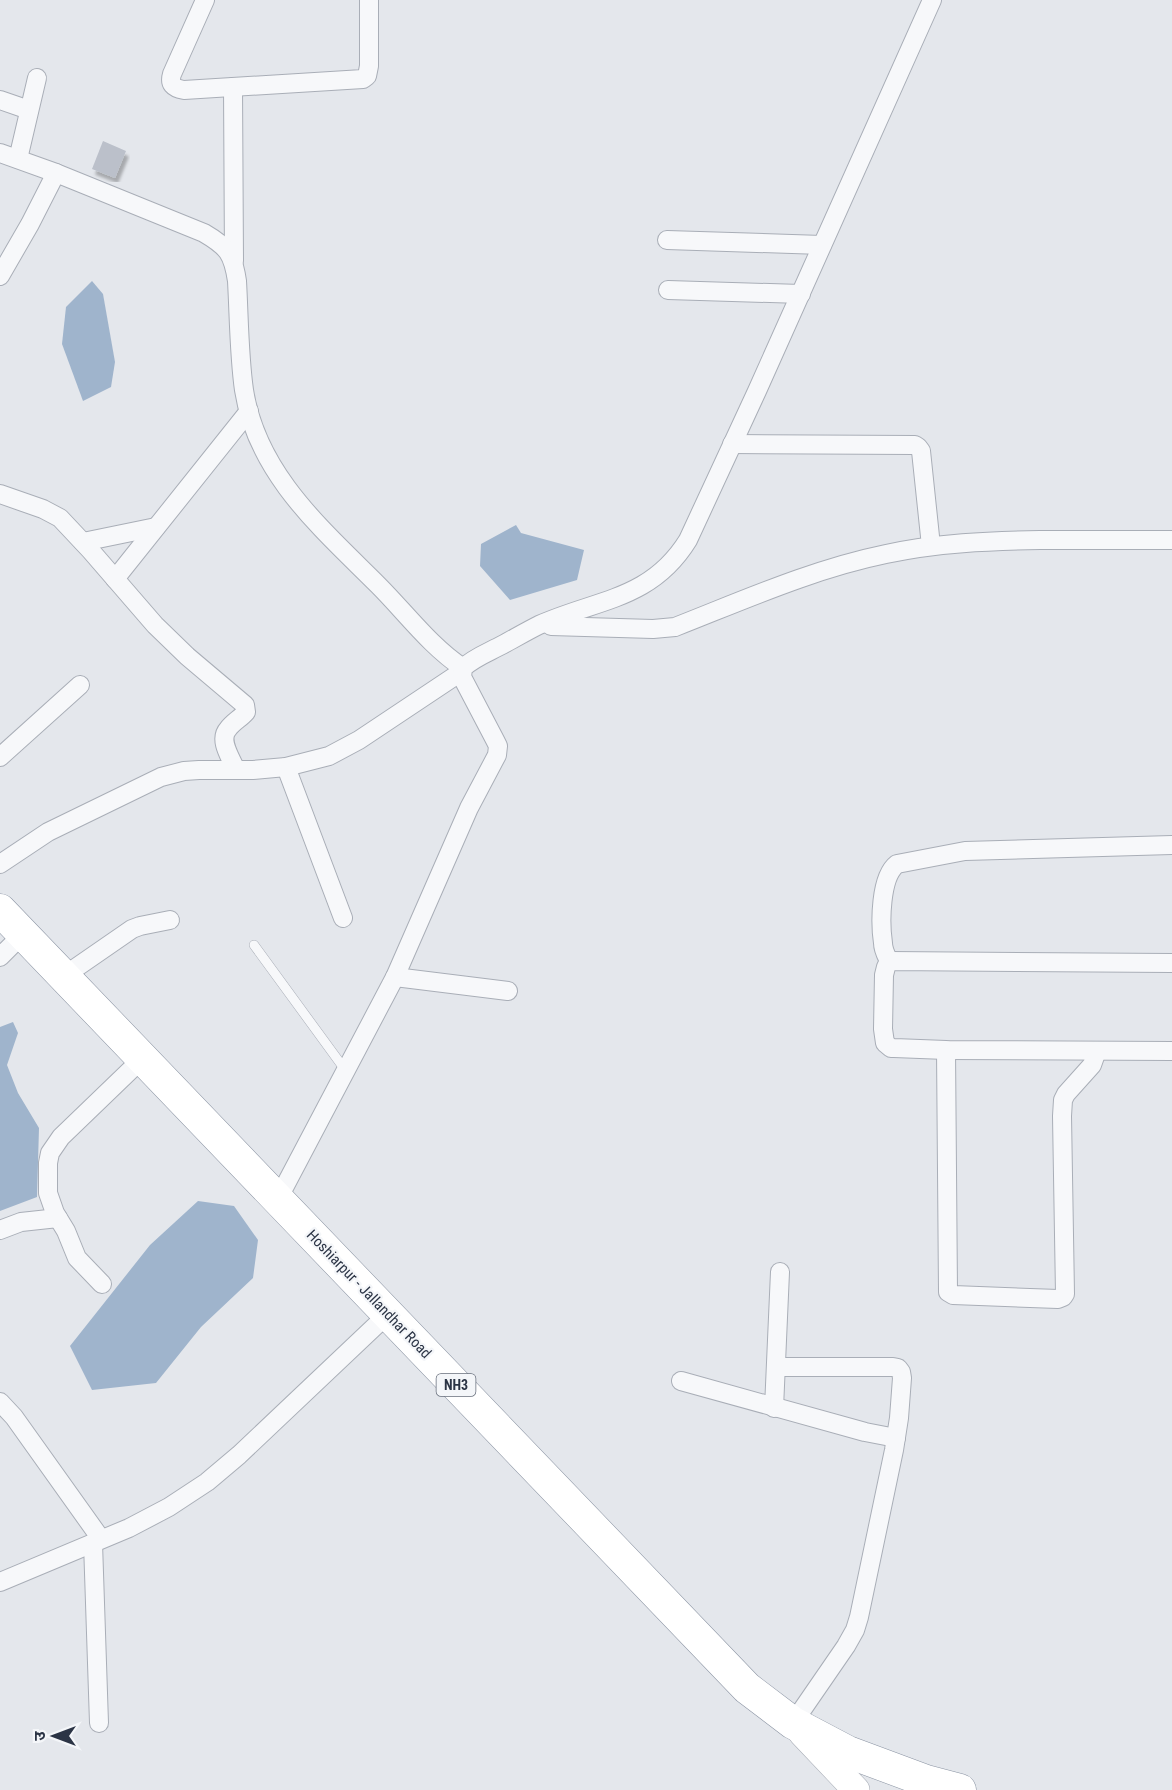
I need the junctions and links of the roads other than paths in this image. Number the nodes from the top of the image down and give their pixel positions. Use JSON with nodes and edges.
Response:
{"nodes":[{"id":1,"x":206,"y":0,"type":"edge"},
{"id":2,"x":369,"y":0,"type":"edge"},
{"id":3,"x":932,"y":0,"type":"edge"},
{"id":4,"x":37,"y":78,"type":"dead end"},
{"id":5,"x":233,"y":87,"type":"junction"},
{"id":6,"x":0,"y":100,"type":"edge"},
{"id":7,"x":29,"y":110,"type":"junction"},
{"id":8,"x":0,"y":153,"type":"edge"},
{"id":9,"x":18,"y":159,"type":"junction"},
{"id":10,"x":56,"y":173,"type":"junction"},
{"id":11,"x":667,"y":240,"type":"dead end"},
{"id":12,"x":822,"y":245,"type":"junction"},
{"id":13,"x":234,"y":263,"type":"junction"},
{"id":14,"x":0,"y":276,"type":"edge"},
{"id":15,"x":668,"y":290,"type":"dead end"},
{"id":16,"x":801,"y":294,"type":"junction"},
{"id":17,"x":249,"y":411,"type":"junction"},
{"id":18,"x":732,"y":444,"type":"junction"},
{"id":19,"x":0,"y":494,"type":"edge"},
{"id":20,"x":156,"y":528,"type":"junction"},
{"id":21,"x":1172,"y":540,"type":"edge"},
{"id":22,"x":82,"y":542,"type":"junction"},
{"id":23,"x":931,"y":546,"type":"junction"},
{"id":24,"x":115,"y":579,"type":"junction"},
{"id":25,"x":540,"y":625,"type":"junction"},
{"id":26,"x":462,"y":670,"type":"junction"},
{"id":27,"x":80,"y":686,"type":"dead end"},
{"id":28,"x":0,"y":757,"type":"edge"},
{"id":29,"x":286,"y":767,"type":"junction"},
{"id":30,"x":236,"y":770,"type":"junction"},
{"id":31,"x":1172,"y":844,"type":"edge"},
{"id":32,"x":0,"y":864,"type":"edge"},
{"id":33,"x":0,"y":910,"type":"edge"},
{"id":34,"x":343,"y":918,"type":"dead end"},
{"id":35,"x":171,"y":920,"type":"dead end"},
{"id":36,"x":23,"y":934,"type":"junction"},
{"id":37,"x":254,"y":945,"type":"dead end"},
{"id":38,"x":0,"y":957,"type":"edge"},
{"id":39,"x":889,"y":961,"type":"junction"},
{"id":40,"x":1172,"y":963,"type":"edge"},
{"id":41,"x":64,"y":976,"type":"junction"},
{"id":42,"x":394,"y":977,"type":"junction"},
{"id":43,"x":508,"y":991,"type":"dead end"},
{"id":44,"x":946,"y":1050,"type":"junction"},
{"id":45,"x":1097,"y":1051,"type":"junction"},
{"id":46,"x":1172,"y":1051,"type":"edge"},
{"id":47,"x":142,"y":1058,"type":"junction"},
{"id":48,"x":346,"y":1071,"type":"junction"},
{"id":49,"x":278,"y":1199,"type":"junction"},
{"id":50,"x":58,"y":1218,"type":"junction"},
{"id":51,"x":0,"y":1230,"type":"edge"},
{"id":52,"x":780,"y":1272,"type":"dead end"},
{"id":53,"x":102,"y":1284,"type":"dead end"},
{"id":54,"x":388,"y":1314,"type":"junction"},
{"id":55,"x":776,"y":1367,"type":"junction"},
{"id":56,"x":681,"y":1381,"type":"dead end"},
{"id":57,"x":0,"y":1401,"type":"edge"},
{"id":58,"x":774,"y":1408,"type":"junction"},
{"id":59,"x":896,"y":1438,"type":"junction"},
{"id":60,"x":97,"y":1541,"type":"junction"},
{"id":61,"x":0,"y":1582,"type":"edge"},
{"id":62,"x":793,"y":1723,"type":"junction"},
{"id":63,"x":99,"y":1724,"type":"dead end"},
{"id":64,"x":917,"y":1785,"type":"edge"},
{"id":65,"x":856,"y":1790,"type":"edge"},
{"id":66,"x":960,"y":1790,"type":"edge"}],
"edges":[{"from":1,"to":5,"type":"street"},
{"from":2,"to":5,"type":"street"},
{"from":3,"to":12,"type":"street"},
{"from":4,"to":7,"type":"street"},
{"from":5,"to":13,"type":"street"},
{"from":6,"to":7,"type":"street"},
{"from":7,"to":9,"type":"street"},
{"from":8,"to":9,"type":"street"},
{"from":9,"to":10,"type":"street"},
{"from":10,"to":13,"type":"street"},
{"from":10,"to":14,"type":"street"},
{"from":11,"to":12,"type":"street"},
{"from":12,"to":16,"type":"street"},
{"from":13,"to":17,"type":"street"},
{"from":15,"to":16,"type":"street"},
{"from":16,"to":18,"type":"street"},
{"from":17,"to":20,"type":"street"},
{"from":17,"to":26,"type":"street"},
{"from":18,"to":23,"type":"street"},
{"from":18,"to":25,"type":"street"},
{"from":19,"to":22,"type":"street"},
{"from":20,"to":22,"type":"street"},
{"from":20,"to":24,"type":"street"},
{"from":21,"to":23,"type":"street"},
{"from":22,"to":24,"type":"street"},
{"from":23,"to":25,"type":"street"},
{"from":24,"to":30,"type":"street"},
{"from":25,"to":26,"type":"street"},
{"from":26,"to":29,"type":"street"},
{"from":26,"to":42,"type":"street"},
{"from":27,"to":28,"type":"street"},
{"from":29,"to":30,"type":"street"},
{"from":29,"to":34,"type":"street"},
{"from":30,"to":32,"type":"street"},
{"from":31,"to":39,"type":"street"},
{"from":33,"to":36,"type":"highway","name":"Hoshiarpur - Jallandhar Road","number":"NH3"},
{"from":35,"to":41,"type":"street"},
{"from":36,"to":38,"type":"street"},
{"from":36,"to":41,"type":"highway","name":"Hoshiarpur - Jallandhar Road","number":"NH3"},
{"from":37,"to":48,"type":"lane"},
{"from":39,"to":40,"type":"street"},
{"from":39,"to":44,"type":"street"},
{"from":41,"to":47,"type":"highway","name":"Hoshiarpur - Jallandhar Road","number":"NH3"},
{"from":42,"to":43,"type":"street"},
{"from":42,"to":48,"type":"street"},
{"from":44,"to":45,"type":"street"},
{"from":44,"to":45,"type":"street"},
{"from":45,"to":46,"type":"street"},
{"from":47,"to":49,"type":"highway","name":"Hoshiarpur - Jallandhar Road","number":"NH3"},
{"from":47,"to":50,"type":"street"},
{"from":48,"to":49,"type":"street"},
{"from":49,"to":54,"type":"highway","name":"Hoshiarpur - Jallandhar Road","number":"NH3"},
{"from":50,"to":51,"type":"street"},
{"from":50,"to":53,"type":"street"},
{"from":52,"to":55,"type":"street"},
{"from":54,"to":60,"type":"street"},
{"from":54,"to":62,"type":"highway","name":"Hoshiarpur - Jallandhar Road","number":"NH3"},
{"from":55,"to":58,"type":"street"},
{"from":55,"to":59,"type":"street"},
{"from":56,"to":58,"type":"street"},
{"from":57,"to":60,"type":"street"},
{"from":58,"to":59,"type":"street"},
{"from":59,"to":62,"type":"street"},
{"from":60,"to":61,"type":"street"},
{"from":60,"to":63,"type":"street"},
{"from":62,"to":64,"type":"highway","name":"Hoshiarpur - Jallandhar Road","number":"NH3"},
{"from":62,"to":65,"type":"main road"},
{"from":64,"to":66,"type":"highway","name":"Hoshiarpur - Jallandhar Road","number":"NH3"}]}
